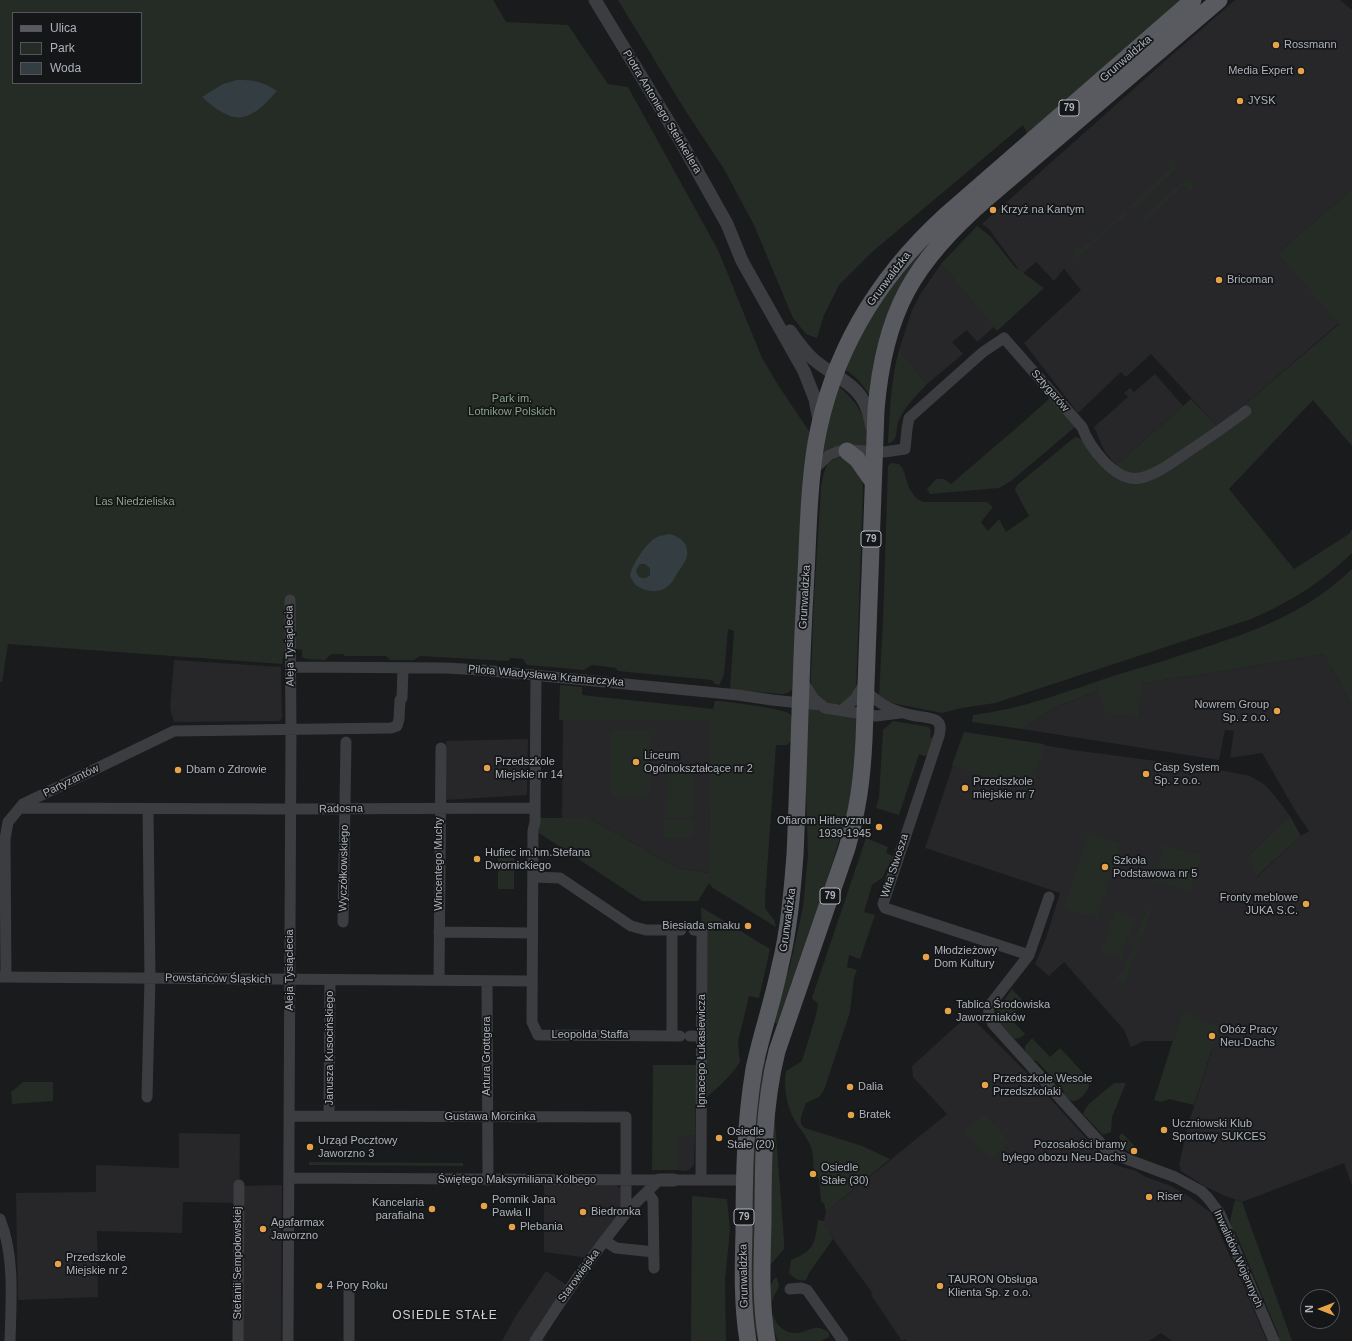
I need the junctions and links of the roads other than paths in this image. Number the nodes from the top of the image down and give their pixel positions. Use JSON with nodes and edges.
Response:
{"nodes":[{"id":1,"x":595,"y":0,"type":"edge"},
{"id":2,"x":1193,"y":0,"type":"edge"},
{"id":3,"x":1219,"y":0,"type":"edge"},
{"id":4,"x":726,"y":224,"type":"junction"},
{"id":5,"x":835,"y":374,"type":"junction"},
{"id":6,"x":1246,"y":411,"type":"dead end"},
{"id":7,"x":820,"y":427,"type":"junction"},
{"id":8,"x":874,"y":450,"type":"junction"},
{"id":9,"x":847,"y":451,"type":"junction"},
{"id":10,"x":813,"y":470,"type":"junction"},
{"id":11,"x":873,"y":482,"type":"junction"},
{"id":12,"x":290,"y":600,"type":"dead end"},
{"id":13,"x":291,"y":667,"type":"junction"},
{"id":14,"x":402,"y":668,"type":"junction"},
{"id":15,"x":536,"y":674,"type":"junction"},
{"id":16,"x":801,"y":679,"type":"junction"},
{"id":17,"x":866,"y":687,"type":"junction"},
{"id":18,"x":800,"y":703,"type":"junction"},
{"id":19,"x":820,"y":705,"type":"junction"},
{"id":20,"x":842,"y":710,"type":"junction"},
{"id":21,"x":901,"y":713,"type":"junction"},
{"id":22,"x":865,"y":714,"type":"junction"},
{"id":23,"x":291,"y":729,"type":"junction"},
{"id":24,"x":346,"y":742,"type":"dead end"},
{"id":25,"x":441,"y":748,"type":"dead end"},
{"id":26,"x":20,"y":808,"type":"junction"},
{"id":27,"x":148,"y":808,"type":"junction"},
{"id":28,"x":439,"y":808,"type":"junction"},
{"id":29,"x":534,"y":808,"type":"junction"},
{"id":30,"x":345,"y":809,"type":"junction"},
{"id":31,"x":291,"y":810,"type":"junction"},
{"id":32,"x":533,"y":877,"type":"junction"},
{"id":33,"x":1050,"y":896,"type":"dead end"},
{"id":34,"x":343,"y":922,"type":"dead end"},
{"id":35,"x":694,"y":930,"type":"dead end"},
{"id":36,"x":439,"y":932,"type":"junction"},
{"id":37,"x":532,"y":933,"type":"junction"},
{"id":38,"x":1029,"y":955,"type":"junction"},
{"id":39,"x":3,"y":976,"type":"edge"},
{"id":40,"x":150,"y":978,"type":"junction"},
{"id":41,"x":290,"y":980,"type":"junction"},
{"id":42,"x":330,"y":980,"type":"junction"},
{"id":43,"x":439,"y":980,"type":"junction"},
{"id":44,"x":487,"y":981,"type":"junction"},
{"id":45,"x":532,"y":981,"type":"junction"},
{"id":46,"x":681,"y":1036,"type":"junction"},
{"id":47,"x":702,"y":1036,"type":"junction"},
{"id":48,"x":147,"y":1097,"type":"dead end"},
{"id":49,"x":290,"y":1116,"type":"junction"},
{"id":50,"x":329,"y":1116,"type":"junction"},
{"id":51,"x":488,"y":1117,"type":"junction"},
{"id":52,"x":289,"y":1178,"type":"junction"},
{"id":53,"x":488,"y":1180,"type":"junction"},
{"id":54,"x":659,"y":1180,"type":"junction"},
{"id":55,"x":674,"y":1180,"type":"joint"},
{"id":56,"x":701,"y":1180,"type":"junction"},
{"id":57,"x":744,"y":1180,"type":"junction"},
{"id":58,"x":626,"y":1181,"type":"junction"},
{"id":59,"x":239,"y":1185,"type":"dead end"},
{"id":60,"x":647,"y":1192,"type":"junction"},
{"id":61,"x":626,"y":1213,"type":"junction"},
{"id":62,"x":0,"y":1219,"type":"edge"},
{"id":63,"x":604,"y":1241,"type":"junction"},
{"id":64,"x":654,"y":1252,"type":"junction"},
{"id":65,"x":654,"y":1268,"type":"dead end"},
{"id":66,"x":790,"y":1289,"type":"dead end"},
{"id":67,"x":349,"y":1290,"type":"dead end"},
{"id":68,"x":10,"y":1341,"type":"edge"},
{"id":69,"x":238,"y":1341,"type":"edge"},
{"id":70,"x":288,"y":1341,"type":"edge"},
{"id":71,"x":349,"y":1341,"type":"edge"},
{"id":72,"x":535,"y":1341,"type":"edge"},
{"id":73,"x":748,"y":1341,"type":"edge"},
{"id":74,"x":767,"y":1341,"type":"edge"},
{"id":75,"x":843,"y":1341,"type":"edge"},
{"id":76,"x":1274,"y":1341,"type":"edge"}],
"edges":[{"from":1,"to":4,"type":"street","name":"Piotra Antoniego Steinkellera"},
{"from":2,"to":5,"type":"main road","name":"Grunwaldzka","number":"79"},
{"from":3,"to":8,"type":"main road","name":"Grunwaldzka","number":"79"},
{"from":4,"to":5,"type":"street","name":"Piotra Antoniego Steinkellera"},
{"from":4,"to":7,"type":"street","name":"Piotra Antoniego Steinkellera"},
{"from":5,"to":7,"type":"main road","name":"Grunwaldzka","number":"79"},
{"from":5,"to":8,"type":"street","name":"Piotra Antoniego Steinkellera"},
{"from":6,"to":8,"type":"street","name":"Sztygarów"},
{"from":7,"to":10,"type":"main road","name":"Grunwaldzka","number":"79"},
{"from":8,"to":9,"type":"street"},
{"from":8,"to":11,"type":"main road","name":"Grunwaldzka","number":"79"},
{"from":9,"to":10,"type":"street"},
{"from":9,"to":11,"type":"main road"},
{"from":10,"to":16,"type":"main road","name":"Grunwaldzka","number":"79"},
{"from":11,"to":17,"type":"main road","name":"Grunwaldzka","number":"79"},
{"from":12,"to":13,"type":"street","name":"Aleja Tysiąclecia"},
{"from":13,"to":14,"type":"street","name":"Pilota Władysława Kramarczyka"},
{"from":13,"to":23,"type":"street","name":"Aleja Tysiąclecia"},
{"from":14,"to":15,"type":"street","name":"Pilota Władysława Kramarczyka"},
{"from":14,"to":23,"type":"street","name":"Partyzantów"},
{"from":15,"to":18,"type":"street","name":"Pilota Władysława Kramarczyka"},
{"from":15,"to":29,"type":"street"},
{"from":16,"to":18,"type":"main road","name":"Grunwaldzka","number":"79"},
{"from":16,"to":19,"type":"street"},
{"from":17,"to":20,"type":"street"},
{"from":17,"to":21,"type":"street"},
{"from":17,"to":22,"type":"main road","name":"Grunwaldzka","number":"79"},
{"from":18,"to":19,"type":"street","name":"Pilota Władysława Kramarczyka"},
{"from":18,"to":57,"type":"main road","name":"Grunwaldzka","number":"79"},
{"from":19,"to":20,"type":"street","name":"Pilota Władysława Kramarczyka"},
{"from":20,"to":22,"type":"street","name":"Pilota Władysława Kramarczyka"},
{"from":21,"to":22,"type":"street","name":"Pilota Władysława Kramarczyka"},
{"from":21,"to":38,"type":"street","name":"Wita Stwosza"},
{"from":22,"to":74,"type":"main road","name":"Grunwaldzka","number":"79"},
{"from":23,"to":26,"type":"street","name":"Partyzantów"},
{"from":23,"to":31,"type":"street","name":"Aleja Tysiąclecia"},
{"from":24,"to":30,"type":"street","name":"Wyczółkowskiego"},
{"from":25,"to":28,"type":"street","name":"Wincentego Muchy"},
{"from":26,"to":27,"type":"street","name":"Radosna"},
{"from":26,"to":39,"type":"street","name":"Partyzantów"},
{"from":27,"to":31,"type":"street","name":"Radosna"},
{"from":27,"to":40,"type":"street"},
{"from":28,"to":29,"type":"street","name":"Radosna"},
{"from":28,"to":30,"type":"street","name":"Radosna"},
{"from":28,"to":36,"type":"street","name":"Wincentego Muchy"},
{"from":29,"to":32,"type":"street"},
{"from":30,"to":31,"type":"street","name":"Radosna"},
{"from":30,"to":34,"type":"street","name":"Wyczółkowskiego"},
{"from":31,"to":41,"type":"street","name":"Aleja Tysiąclecia"},
{"from":32,"to":37,"type":"street"},
{"from":32,"to":46,"type":"street"},
{"from":33,"to":38,"type":"street","name":"Inwalidów Wojennych"},
{"from":35,"to":47,"type":"street","name":"Ignacego Łukasiewicza"},
{"from":36,"to":37,"type":"street"},
{"from":36,"to":43,"type":"street","name":"Wincentego Muchy"},
{"from":37,"to":45,"type":"street"},
{"from":38,"to":76,"type":"street","name":"Inwalidów Wojennych"},
{"from":39,"to":40,"type":"street","name":"Powstańców Śląskich"},
{"from":40,"to":41,"type":"street","name":"Powstańców Śląskich"},
{"from":40,"to":48,"type":"street"},
{"from":41,"to":42,"type":"street","name":"Powstańców Śląskich"},
{"from":41,"to":49,"type":"street","name":"Aleja Tysiąclecia"},
{"from":42,"to":43,"type":"street","name":"Powstańców Śląskich"},
{"from":42,"to":50,"type":"street","name":"Janusza Kusocińskiego"},
{"from":43,"to":44,"type":"street","name":"Powstańców Śląskich"},
{"from":44,"to":45,"type":"street","name":"Powstańców Śląskich"},
{"from":44,"to":51,"type":"street","name":"Artura Grottgera"},
{"from":45,"to":46,"type":"street","name":"Leopolda Staffa"},
{"from":46,"to":47,"type":"street"},
{"from":47,"to":56,"type":"street","name":"Ignacego Łukasiewicza"},
{"from":49,"to":50,"type":"street","name":"Gustawa Morcinka"},
{"from":49,"to":52,"type":"street","name":"Aleja Tysiąclecia"},
{"from":50,"to":51,"type":"street","name":"Gustawa Morcinka"},
{"from":51,"to":53,"type":"street","name":"Artura Grottgera"},
{"from":51,"to":58,"type":"street","name":"Gustawa Morcinka"},
{"from":52,"to":53,"type":"street","name":"Świętego Maksymiliana Kolbego"},
{"from":52,"to":70,"type":"street","name":"Aleja Tysiąclecia"},
{"from":53,"to":58,"type":"street","name":"Świętego Maksymiliana Kolbego"},
{"from":54,"to":55,"type":"street","name":"Świętego Maksymiliana Kolbego"},
{"from":54,"to":58,"type":"street","name":"Świętego Maksymiliana Kolbego"},
{"from":54,"to":60,"type":"street","name":"Starowiejska"},
{"from":55,"to":56,"type":"street","name":"Świętego Maksymiliana Kolbego"},
{"from":56,"to":57,"type":"street","name":"Świętego Maksymiliana Kolbego"},
{"from":57,"to":73,"type":"main road","name":"Grunwaldzka","number":"79"},
{"from":58,"to":61,"type":"street"},
{"from":59,"to":69,"type":"street","name":"Stefanii Sempołowskiej"},
{"from":60,"to":61,"type":"street","name":"Starowiejska"},
{"from":60,"to":64,"type":"street"},
{"from":61,"to":63,"type":"street","name":"Starowiejska"},
{"from":62,"to":68,"type":"street"},
{"from":63,"to":64,"type":"street"},
{"from":63,"to":72,"type":"street","name":"Starowiejska"},
{"from":64,"to":65,"type":"street"},
{"from":66,"to":75,"type":"street"},
{"from":67,"to":71,"type":"street"}]}
